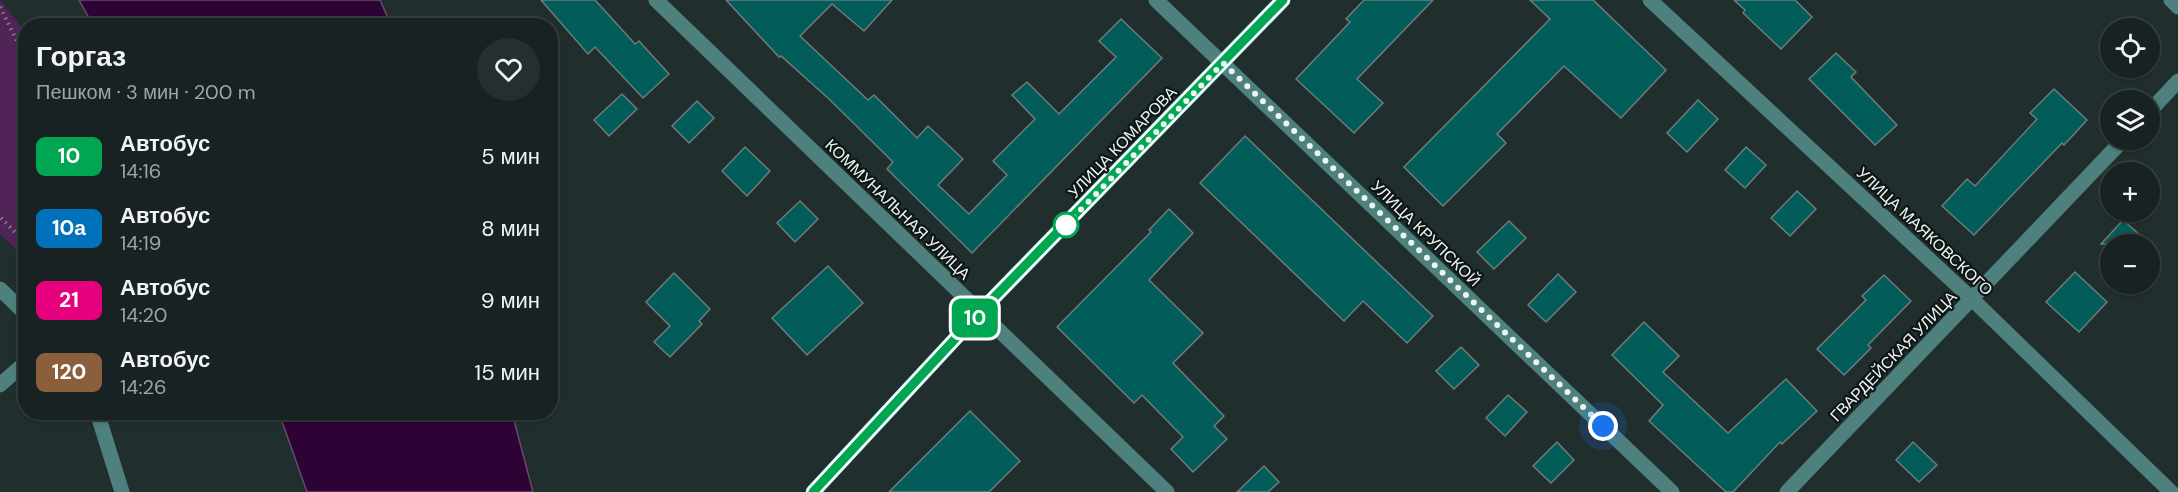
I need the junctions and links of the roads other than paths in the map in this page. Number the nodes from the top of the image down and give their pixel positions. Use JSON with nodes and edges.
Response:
{"nodes":[{"id":1,"x":656,"y":0,"type":"edge"},
{"id":2,"x":1156,"y":0,"type":"edge"},
{"id":3,"x":1283,"y":0,"type":"edge"},
{"id":4,"x":1650,"y":0,"type":"edge"},
{"id":5,"x":2171,"y":0,"type":"edge"},
{"id":6,"x":2178,"y":7,"type":"edge"},
{"id":7,"x":1223,"y":63,"type":"junction"},
{"id":8,"x":2178,"y":81,"type":"edge"},
{"id":9,"x":2160,"y":100,"type":"edge"},
{"id":10,"x":2114,"y":150,"type":"edge"},
{"id":11,"x":0,"y":289,"type":"edge"},
{"id":12,"x":1973,"y":300,"type":"junction"},
{"id":13,"x":18,"y":306,"type":"edge"},
{"id":14,"x":979,"y":313,"type":"junction"},
{"id":15,"x":18,"y":369,"type":"edge"},
{"id":16,"x":0,"y":385,"type":"edge"},
{"id":17,"x":100,"y":420,"type":"edge"},
{"id":18,"x":122,"y":492,"type":"edge"},
{"id":19,"x":813,"y":492,"type":"edge"},
{"id":20,"x":1167,"y":492,"type":"edge"},
{"id":21,"x":1672,"y":492,"type":"edge"},
{"id":22,"x":1787,"y":492,"type":"edge"},
{"id":23,"x":2171,"y":492,"type":"edge"}],
"edges":[{"from":1,"to":14,"type":"street","name":"КОММУНАЛЬНАЯ УЛИЦА"},
{"from":2,"to":7,"type":"street","name":"УЛИЦА КРУПСКОЙ"},
{"from":3,"to":7,"type":"main road","name":"УЛИЦА КОМАРОВА"},
{"from":4,"to":12,"type":"street","name":"УЛИЦА МАЯКОВСКОГО"},
{"from":5,"to":6,"type":"street"},
{"from":7,"to":14,"type":"main road","name":"УЛИЦА КОМАРОВА"},
{"from":7,"to":21,"type":"street","name":"УЛИЦА КРУПСКОЙ"},
{"from":8,"to":9,"type":"street"},
{"from":10,"to":12,"type":"street","name":"ГВАРДЕЙСКАЯ УЛИЦА"},
{"from":11,"to":13,"type":"street"},
{"from":12,"to":22,"type":"street","name":"ГВАРДЕЙСКАЯ УЛИЦА"},
{"from":12,"to":23,"type":"street","name":"УЛИЦА МАЯКОВСКОГО"},
{"from":14,"to":19,"type":"main road","name":"УЛИЦА КОМАРОВА"},
{"from":14,"to":20,"type":"street","name":"КОММУНАЛЬНАЯ УЛИЦА"},
{"from":15,"to":16,"type":"street"},
{"from":17,"to":18,"type":"street"}]}
